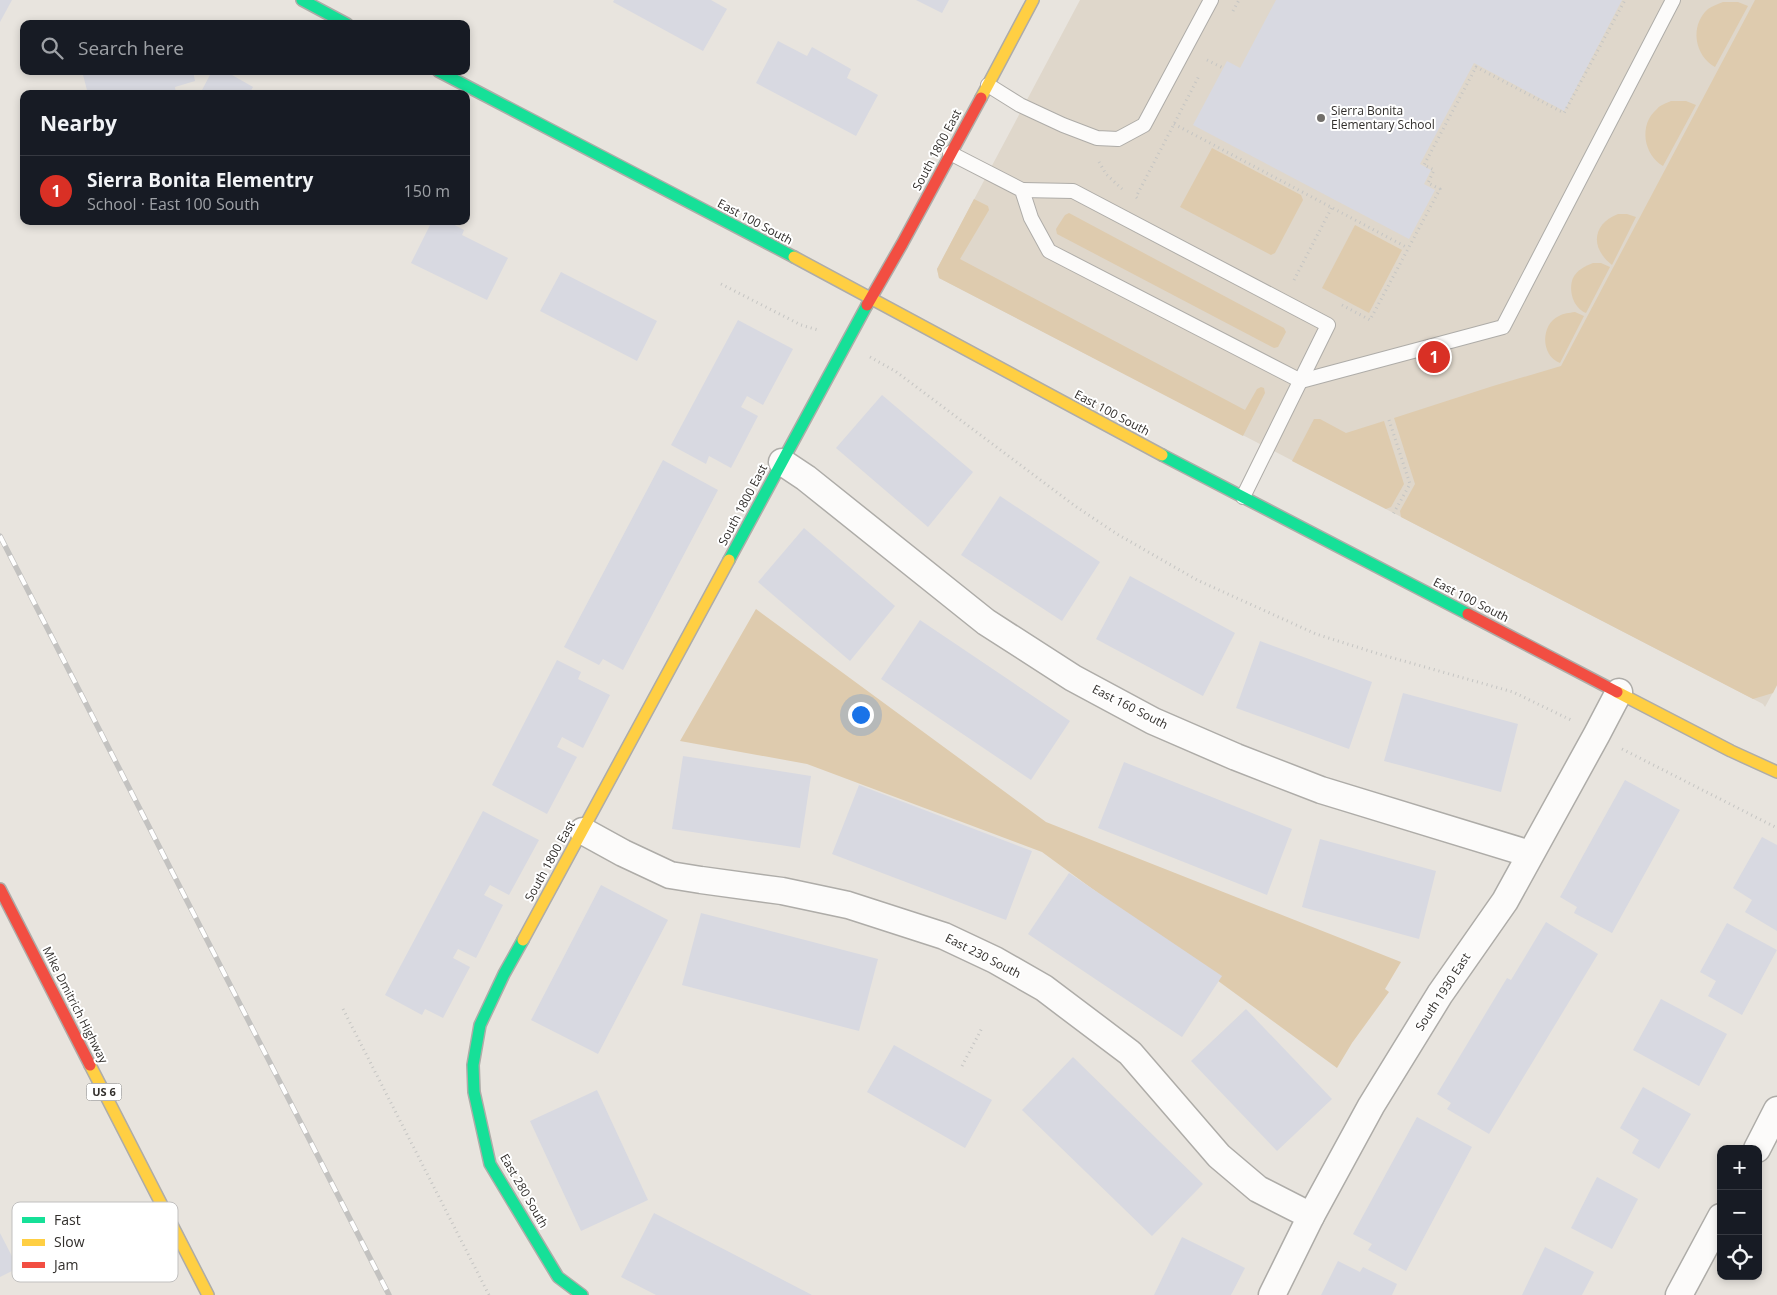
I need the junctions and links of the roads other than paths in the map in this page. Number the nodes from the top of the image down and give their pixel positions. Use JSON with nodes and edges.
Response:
{"nodes":[{"id":1,"x":303,"y":0,"type":"edge"},
{"id":2,"x":1033,"y":0,"type":"edge"},
{"id":3,"x":1211,"y":0,"type":"edge"},
{"id":4,"x":1673,"y":0,"type":"edge"},
{"id":5,"x":340,"y":20,"type":"edge"},
{"id":6,"x":446,"y":75,"type":"edge"},
{"id":7,"x":988,"y":85,"type":"junction"},
{"id":8,"x":950,"y":153,"type":"junction"},
{"id":9,"x":1022,"y":190,"type":"junction"},
{"id":10,"x":872,"y":299,"type":"junction"},
{"id":11,"x":1301,"y":381,"type":"junction"},
{"id":12,"x":782,"y":462,"type":"junction"},
{"id":13,"x":1243,"y":497,"type":"junction"},
{"id":14,"x":1618,"y":692,"type":"junction"},
{"id":15,"x":1777,"y":772,"type":"edge"},
{"id":16,"x":583,"y":831,"type":"junction"},
{"id":17,"x":1530,"y":854,"type":"junction"},
{"id":18,"x":0,"y":889,"type":"edge"},
{"id":19,"x":480,"y":1025,"type":"joint"},
{"id":20,"x":1777,"y":1110,"type":"edge"},
{"id":21,"x":1759,"y":1145,"type":"edge"},
{"id":22,"x":160,"y":1202,"type":"edge"},
{"id":23,"x":1311,"y":1216,"type":"junction"},
{"id":24,"x":1717,"y":1224,"type":"edge"},
{"id":25,"x":178,"y":1236,"type":"edge"},
{"id":26,"x":208,"y":1295,"type":"edge"},
{"id":27,"x":582,"y":1295,"type":"edge"},
{"id":28,"x":1272,"y":1295,"type":"edge"},
{"id":29,"x":1679,"y":1295,"type":"edge"}],
"edges":[{"from":1,"to":5,"type":"main road"},
{"from":2,"to":7,"type":"main road","name":"South 1800 East"},
{"from":3,"to":7,"type":"lane"},
{"from":4,"to":11,"type":"lane"},
{"from":6,"to":10,"type":"main road","name":"East 100 South"},
{"from":7,"to":8,"type":"main road","name":"South 1800 East"},
{"from":8,"to":9,"type":"lane"},
{"from":8,"to":10,"type":"main road","name":"South 1800 East"},
{"from":9,"to":11,"type":"lane"},
{"from":9,"to":11,"type":"lane"},
{"from":10,"to":12,"type":"main road","name":"South 1800 East"},
{"from":10,"to":13,"type":"main road","name":"East 100 South"},
{"from":11,"to":13,"type":"lane"},
{"from":12,"to":16,"type":"main road","name":"South 1800 East"},
{"from":12,"to":17,"type":"street","name":"East 160 South"},
{"from":13,"to":14,"type":"main road","name":"East 100 South"},
{"from":14,"to":15,"type":"main road","name":"East 100 South"},
{"from":14,"to":17,"type":"street","name":"South 1930 East"},
{"from":16,"to":19,"type":"main road","name":"South 1800 East"},
{"from":16,"to":23,"type":"street","name":"East 230 South"},
{"from":17,"to":23,"type":"street","name":"South 1930 East"},
{"from":18,"to":22,"type":"main road","name":"Mike Dmitrich Highway","number":"US 6"},
{"from":19,"to":27,"type":"main road","name":"East 280 South"},
{"from":20,"to":21,"type":"street"},
{"from":23,"to":28,"type":"street","name":"South 1930 East"},
{"from":24,"to":29,"type":"street"},
{"from":25,"to":26,"type":"main road","name":"Mike Dmitrich Highway","number":"US 6"}]}
